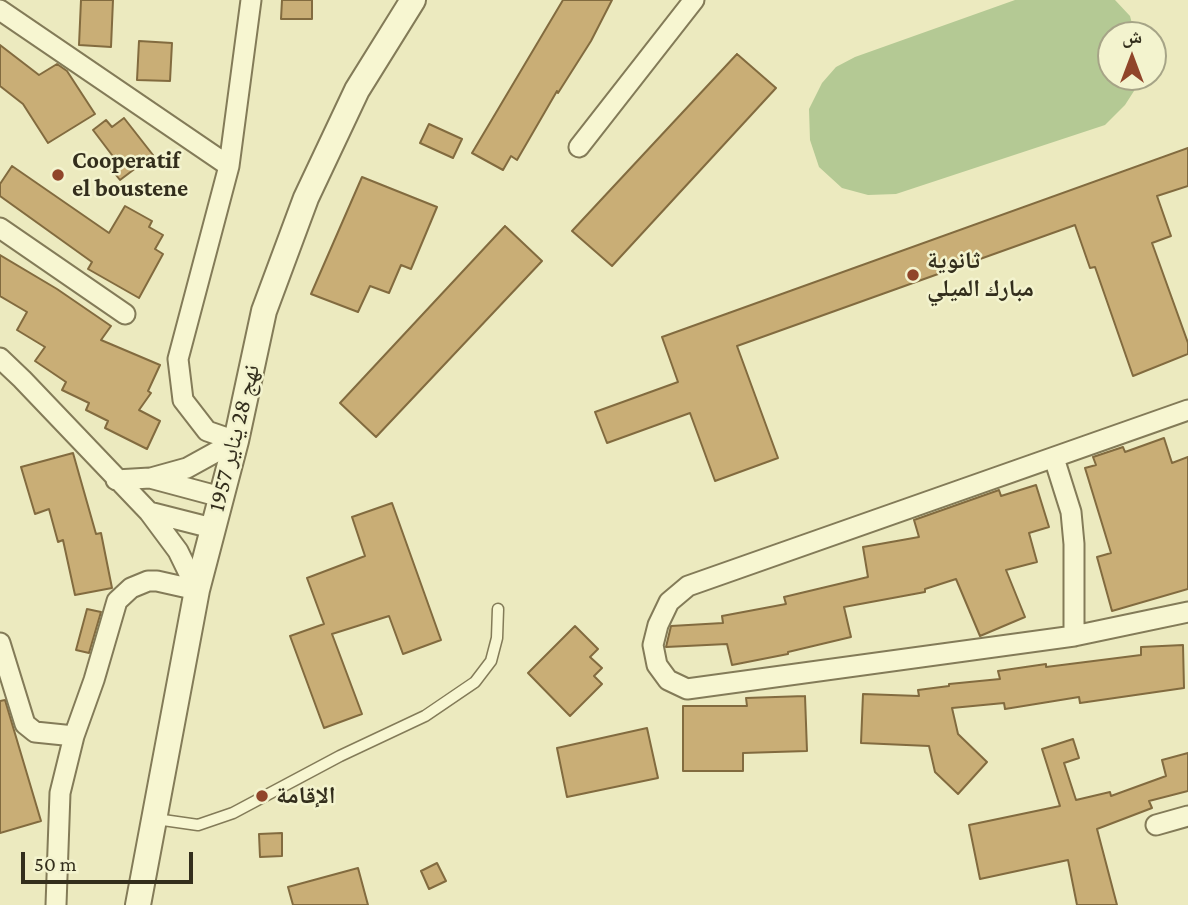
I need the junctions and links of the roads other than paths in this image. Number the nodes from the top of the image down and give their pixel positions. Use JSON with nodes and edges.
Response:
{"nodes":[{"id":1,"x":251,"y":0,"type":"edge"},
{"id":2,"x":413,"y":0,"type":"edge"},
{"id":3,"x":694,"y":0,"type":"edge"},
{"id":4,"x":0,"y":10,"type":"edge"},
{"id":5,"x":579,"y":147,"type":"dead end"},
{"id":6,"x":229,"y":166,"type":"junction"},
{"id":7,"x":0,"y":228,"type":"edge"},
{"id":8,"x":125,"y":314,"type":"dead end"},
{"id":9,"x":0,"y":358,"type":"edge"},
{"id":10,"x":1188,"y":410,"type":"edge"},
{"id":11,"x":236,"y":441,"type":"junction"},
{"id":12,"x":1054,"y":458,"type":"junction"},
{"id":13,"x":150,"y":478,"type":"junction"},
{"id":14,"x":116,"y":480,"type":"junction"},
{"id":15,"x":221,"y":497,"type":"junction"},
{"id":16,"x":149,"y":512,"type":"junction"},
{"id":17,"x":212,"y":528,"type":"junction"},
{"id":18,"x":197,"y":590,"type":"junction"},
{"id":19,"x":498,"y":609,"type":"dead end"},
{"id":20,"x":1188,"y":612,"type":"edge"},
{"id":21,"x":1074,"y":636,"type":"junction"},
{"id":22,"x":0,"y":643,"type":"edge"},
{"id":23,"x":74,"y":736,"type":"junction"},
{"id":24,"x":1188,"y":816,"type":"edge"},
{"id":25,"x":156,"y":819,"type":"junction"},
{"id":26,"x":1156,"y":825,"type":"dead end"},
{"id":27,"x":56,"y":905,"type":"edge"},
{"id":28,"x":138,"y":905,"type":"edge"}],
"edges":[{"from":1,"to":6,"type":"street"},
{"from":2,"to":11,"type":"street","name":"نهج 28 يناير 1957"},
{"from":3,"to":5,"type":"street"},
{"from":4,"to":6,"type":"street"},
{"from":6,"to":11,"type":"street"},
{"from":7,"to":8,"type":"street"},
{"from":9,"to":14,"type":"street"},
{"from":10,"to":12,"type":"street"},
{"from":11,"to":13,"type":"street"},
{"from":11,"to":15,"type":"street","name":"نهج 28 يناير 1957"},
{"from":12,"to":21,"type":"street"},
{"from":12,"to":21,"type":"street"},
{"from":13,"to":14,"type":"street"},
{"from":13,"to":15,"type":"street"},
{"from":14,"to":16,"type":"street"},
{"from":15,"to":17,"type":"street","name":"نهج 28 يناير 1957"},
{"from":16,"to":17,"type":"street"},
{"from":16,"to":18,"type":"street"},
{"from":17,"to":18,"type":"street","name":"نهج 28 يناير 1957"},
{"from":18,"to":23,"type":"street"},
{"from":18,"to":25,"type":"street","name":"نهج 28 يناير 1957"},
{"from":19,"to":25,"type":"lane"},
{"from":20,"to":21,"type":"street"},
{"from":22,"to":23,"type":"street"},
{"from":23,"to":27,"type":"street"},
{"from":24,"to":26,"type":"street"},
{"from":25,"to":28,"type":"street","name":"نهج 28 يناير 1957"}]}
